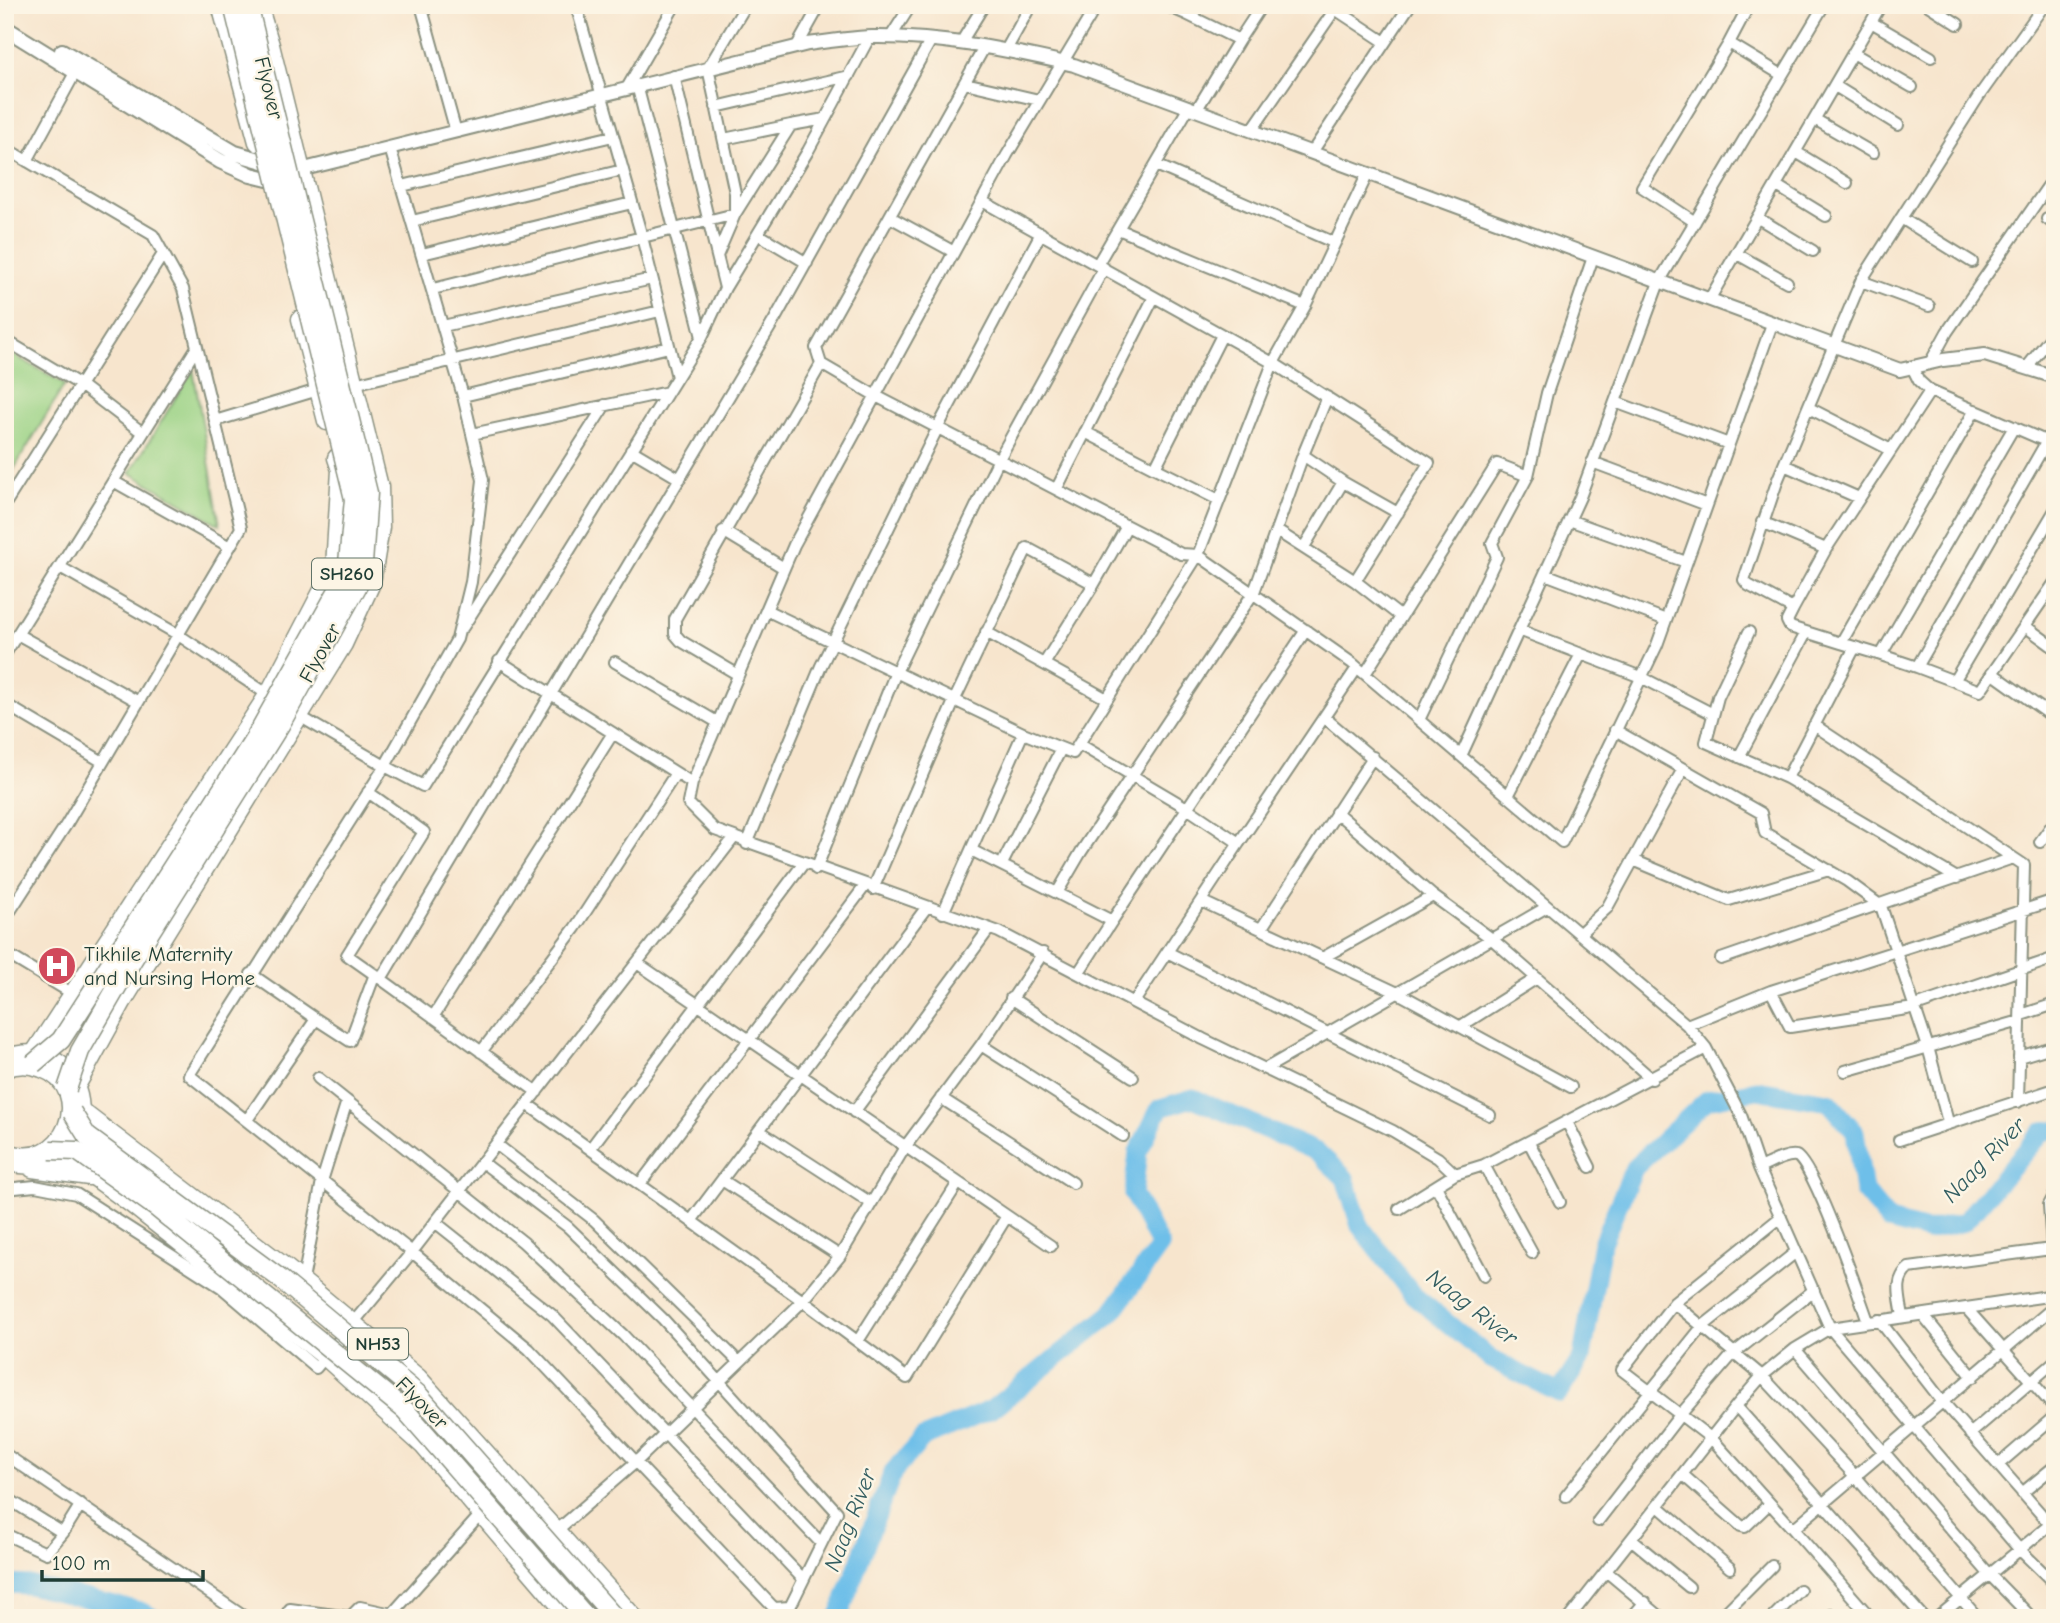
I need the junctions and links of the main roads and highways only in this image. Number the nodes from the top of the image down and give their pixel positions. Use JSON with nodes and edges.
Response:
{"nodes":[{"id":1,"x":221,"y":5,"type":"edge"},
{"id":2,"x":233,"y":5,"type":"edge"},
{"id":3,"x":248,"y":5,"type":"edge"},
{"id":4,"x":258,"y":5,"type":"edge"},
{"id":5,"x":5,"y":16,"type":"edge"},
{"id":6,"x":5,"y":27,"type":"edge"},
{"id":7,"x":266,"y":172,"type":"junction"},
{"id":8,"x":301,"y":178,"type":"junction"},
{"id":9,"x":5,"y":1058,"type":"edge"},
{"id":10,"x":33,"y":1059,"type":"junction"},
{"id":11,"x":5,"y":1068,"type":"edge"},
{"id":12,"x":72,"y":1087,"type":"junction"},
{"id":13,"x":77,"y":1113,"type":"junction"},
{"id":14,"x":54,"y":1154,"type":"junction"},
{"id":15,"x":6,"y":1159,"type":"edge"},
{"id":16,"x":95,"y":1177,"type":"junction"},
{"id":17,"x":189,"y":1196,"type":"junction"},
{"id":18,"x":165,"y":1230,"type":"junction"},
{"id":19,"x":571,"y":1618,"type":"edge"},
{"id":20,"x":587,"y":1618,"type":"edge"},
{"id":21,"x":615,"y":1618,"type":"edge"},
{"id":22,"x":634,"y":1618,"type":"edge"}],
"edges":[{"from":1,"to":7,"type":"highway","number":"SH260"},
{"from":2,"to":10,"type":"highway","name":"Flyover","number":"SH260","bridge":true},
{"from":3,"to":12,"type":"highway","name":"Flyover","bridge":true},
{"from":4,"to":8,"type":"highway"},
{"from":5,"to":7,"type":"main road"},
{"from":6,"to":7,"type":"main road"},
{"from":7,"to":8,"type":"main road"},
{"from":7,"to":10,"type":"highway","number":"SH260"},
{"from":8,"to":12,"type":"highway"},
{"from":9,"to":10,"type":"main road"},
{"from":10,"to":11,"type":"highway"},
{"from":10,"to":12,"type":"highway"},
{"from":12,"to":13,"type":"highway","name":"Flyover","number":"NH53"},
{"from":13,"to":14,"type":"highway"},
{"from":13,"to":17,"type":"highway","number":"NH53"},
{"from":13,"to":21,"type":"highway","name":"Flyover","number":"NH53","bridge":true},
{"from":14,"to":15,"type":"highway","name":"Flyover","number":"NH53"},
{"from":14,"to":16,"type":"highway","number":"NH53"},
{"from":14,"to":20,"type":"highway","name":"Flyover","number":"NH53","bridge":true},
{"from":15,"to":16,"type":"main road"},
{"from":16,"to":18,"type":"highway","number":"NH53"},
{"from":17,"to":18,"type":"highway"},
{"from":17,"to":22,"type":"highway","number":"NH53"},
{"from":18,"to":19,"type":"highway","number":"NH53"}]}
